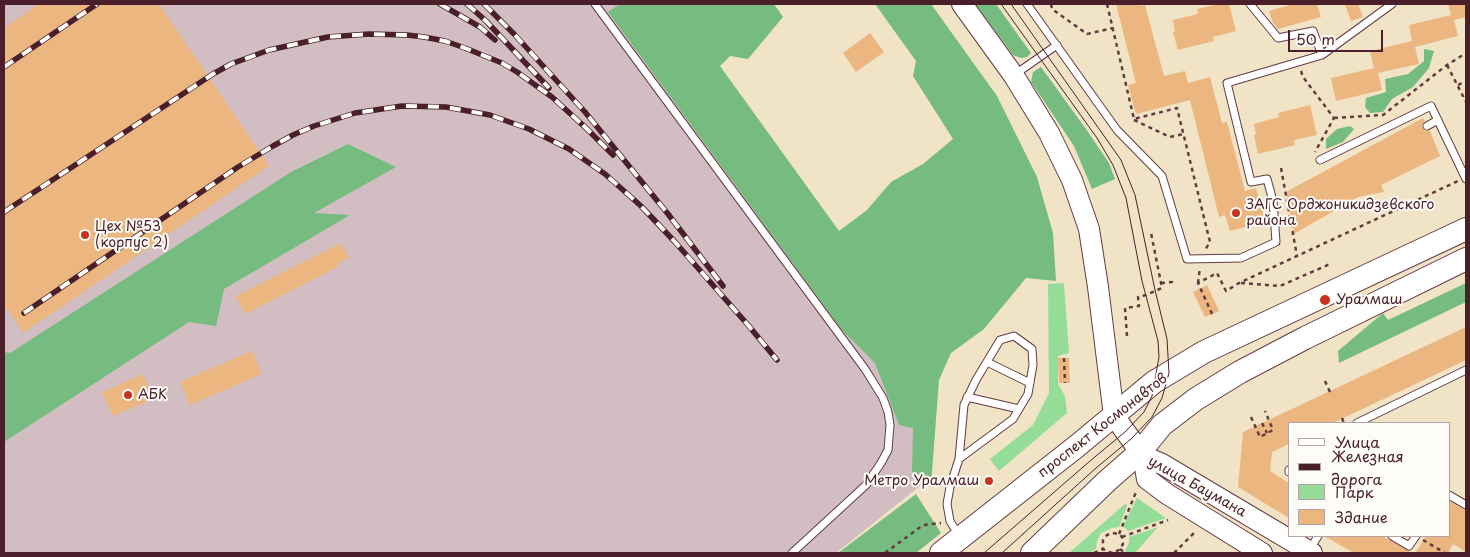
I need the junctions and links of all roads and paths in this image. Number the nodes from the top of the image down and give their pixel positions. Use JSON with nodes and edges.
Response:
{"nodes":[{"id":1,"x":595,"y":4,"type":"edge"},
{"id":2,"x":962,"y":4,"type":"edge"},
{"id":3,"x":1026,"y":4,"type":"edge"},
{"id":4,"x":1051,"y":4,"type":"edge"},
{"id":5,"x":1107,"y":4,"type":"edge"},
{"id":6,"x":1250,"y":4,"type":"edge"},
{"id":7,"x":1392,"y":4,"type":"edge"},
{"id":8,"x":1113,"y":28,"type":"junction"},
{"id":9,"x":1056,"y":45,"type":"junction"},
{"id":10,"x":1466,"y":53,"type":"edge"},
{"id":11,"x":1322,"y":56,"type":"junction"},
{"id":12,"x":1299,"y":62,"type":"junction"},
{"id":13,"x":1447,"y":65,"type":"junction"},
{"id":14,"x":1014,"y":76,"type":"junction"},
{"id":15,"x":1466,"y":81,"type":"edge"},
{"id":16,"x":1458,"y":85,"type":"junction"},
{"id":17,"x":1466,"y":102,"type":"edge"},
{"id":18,"x":1334,"y":118,"type":"junction"},
{"id":19,"x":1134,"y":119,"type":"junction"},
{"id":20,"x":1438,"y":120,"type":"junction"},
{"id":21,"x":1427,"y":126,"type":"dead end"},
{"id":22,"x":1183,"y":134,"type":"junction"},
{"id":23,"x":1312,"y":158,"type":"dead end"},
{"id":24,"x":1320,"y":160,"type":"dead end"},
{"id":25,"x":1281,"y":168,"type":"dead end"},
{"id":26,"x":1466,"y":178,"type":"edge"},
{"id":27,"x":1466,"y":229,"type":"edge"},
{"id":28,"x":1151,"y":233,"type":"dead end"},
{"id":29,"x":1297,"y":256,"type":"junction"},
{"id":30,"x":1201,"y":258,"type":"junction"},
{"id":31,"x":1466,"y":259,"type":"edge"},
{"id":32,"x":1330,"y":264,"type":"dead end"},
{"id":33,"x":1240,"y":282,"type":"junction"},
{"id":34,"x":1161,"y":283,"type":"junction"},
{"id":35,"x":1198,"y":283,"type":"junction"},
{"id":36,"x":1173,"y":286,"type":"dead end"},
{"id":37,"x":1212,"y":314,"type":"dead end"},
{"id":38,"x":1127,"y":336,"type":"dead end"},
{"id":39,"x":1064,"y":358,"type":"dead end"},
{"id":40,"x":987,"y":362,"type":"junction"},
{"id":41,"x":1466,"y":370,"type":"edge"},
{"id":42,"x":1325,"y":381,"type":"dead end"},
{"id":43,"x":1030,"y":383,"type":"junction"},
{"id":44,"x":1065,"y":383,"type":"dead end"},
{"id":45,"x":1330,"y":392,"type":"dead end"},
{"id":46,"x":968,"y":397,"type":"junction"},
{"id":47,"x":1019,"y":410,"type":"junction"},
{"id":48,"x":1265,"y":410,"type":"dead end"},
{"id":49,"x":1114,"y":416,"type":"junction"},
{"id":50,"x":1251,"y":417,"type":"dead end"},
{"id":51,"x":1342,"y":418,"type":"dead end"},
{"id":52,"x":1344,"y":422,"type":"edge"},
{"id":53,"x":1359,"y":422,"type":"edge"},
{"id":54,"x":1262,"y":423,"type":"dead end"},
{"id":55,"x":1266,"y":433,"type":"junction"},
{"id":56,"x":1141,"y":454,"type":"junction"},
{"id":57,"x":959,"y":459,"type":"junction"},
{"id":58,"x":1136,"y":492,"type":"dead end"},
{"id":59,"x":1450,"y":496,"type":"edge"},
{"id":60,"x":1466,"y":504,"type":"edge"},
{"id":61,"x":1168,"y":520,"type":"dead end"},
{"id":62,"x":955,"y":530,"type":"junction"},
{"id":63,"x":1194,"y":533,"type":"dead end"},
{"id":64,"x":1288,"y":533,"type":"edge"},
{"id":65,"x":1119,"y":534,"type":"junction"},
{"id":66,"x":1295,"y":537,"type":"edge"},
{"id":67,"x":1394,"y":537,"type":"edge"},
{"id":68,"x":1414,"y":537,"type":"edge"},
{"id":69,"x":1417,"y":537,"type":"edge"},
{"id":70,"x":1122,"y":538,"type":"junction"},
{"id":71,"x":1313,"y":547,"type":"edge"},
{"id":72,"x":1103,"y":548,"type":"junction"},
{"id":73,"x":1120,"y":549,"type":"junction"},
{"id":74,"x":792,"y":553,"type":"edge"},
{"id":75,"x":885,"y":553,"type":"edge"},
{"id":76,"x":941,"y":553,"type":"edge"},
{"id":77,"x":1032,"y":553,"type":"edge"},
{"id":78,"x":1094,"y":553,"type":"edge"},
{"id":79,"x":1125,"y":553,"type":"edge"},
{"id":80,"x":1174,"y":553,"type":"edge"},
{"id":81,"x":1262,"y":553,"type":"edge"},
{"id":82,"x":1445,"y":553,"type":"edge"}],
"edges":[{"from":1,"to":74,"type":"lane"},
{"from":2,"to":14,"type":"main road"},
{"from":3,"to":9,"type":"lane"},
{"from":4,"to":8,"type":"path"},
{"from":5,"to":8,"type":"path"},
{"from":6,"to":11,"type":"lane"},
{"from":7,"to":11,"type":"lane"},
{"from":8,"to":19,"type":"path"},
{"from":9,"to":14,"type":"lane"},
{"from":9,"to":30,"type":"lane"},
{"from":10,"to":13,"type":"path"},
{"from":11,"to":12,"type":"lane"},
{"from":12,"to":18,"type":"path"},
{"from":12,"to":30,"type":"lane"},
{"from":13,"to":16,"type":"path"},
{"from":13,"to":18,"type":"path"},
{"from":14,"to":49,"type":"main road"},
{"from":15,"to":16,"type":"path"},
{"from":16,"to":17,"type":"path"},
{"from":18,"to":23,"type":"path"},
{"from":19,"to":22,"type":"path"},
{"from":19,"to":22,"type":"path"},
{"from":20,"to":21,"type":"lane"},
{"from":20,"to":24,"type":"lane"},
{"from":20,"to":26,"type":"lane"},
{"from":22,"to":30,"type":"path"},
{"from":25,"to":29,"type":"path"},
{"from":26,"to":29,"type":"path"},
{"from":27,"to":49,"type":"main road","name":"проспект Космонавтов"},
{"from":28,"to":34,"type":"path"},
{"from":29,"to":33,"type":"path"},
{"from":30,"to":35,"type":"path"},
{"from":31,"to":56,"type":"main road"},
{"from":32,"to":33,"type":"path"},
{"from":33,"to":35,"type":"path"},
{"from":34,"to":36,"type":"path"},
{"from":34,"to":38,"type":"path"},
{"from":35,"to":37,"type":"path"},
{"from":39,"to":44,"type":"path"},
{"from":40,"to":43,"type":"lane"},
{"from":40,"to":43,"type":"lane"},
{"from":40,"to":46,"type":"lane"},
{"from":41,"to":53,"type":"lane"},
{"from":42,"to":45,"type":"path"},
{"from":43,"to":47,"type":"lane"},
{"from":46,"to":47,"type":"lane"},
{"from":46,"to":57,"type":"lane"},
{"from":47,"to":57,"type":"lane"},
{"from":48,"to":55,"type":"path"},
{"from":49,"to":56,"type":"main road"},
{"from":49,"to":62,"type":"main road","name":"проспект Космонавтов"},
{"from":50,"to":55,"type":"path"},
{"from":51,"to":52,"type":"path"},
{"from":54,"to":55,"type":"path"},
{"from":56,"to":64,"type":"main road","name":"улица Баумана"},
{"from":56,"to":77,"type":"main road"},
{"from":56,"to":81,"type":"main road","name":"улица Баумана"},
{"from":57,"to":62,"type":"lane"},
{"from":58,"to":65,"type":"path"},
{"from":59,"to":60,"type":"lane"},
{"from":61,"to":70,"type":"path"},
{"from":62,"to":75,"type":"path"},
{"from":62,"to":76,"type":"main road","name":"проспект Космонавтов"},
{"from":63,"to":80,"type":"path"},
{"from":65,"to":70,"type":"path"},
{"from":65,"to":72,"type":"path"},
{"from":66,"to":71,"type":"main road","name":"улица Баумана"},
{"from":67,"to":68,"type":"lane"},
{"from":69,"to":82,"type":"path"},
{"from":70,"to":73,"type":"path"},
{"from":72,"to":73,"type":"path"},
{"from":72,"to":78,"type":"path"},
{"from":73,"to":79,"type":"path"}]}
